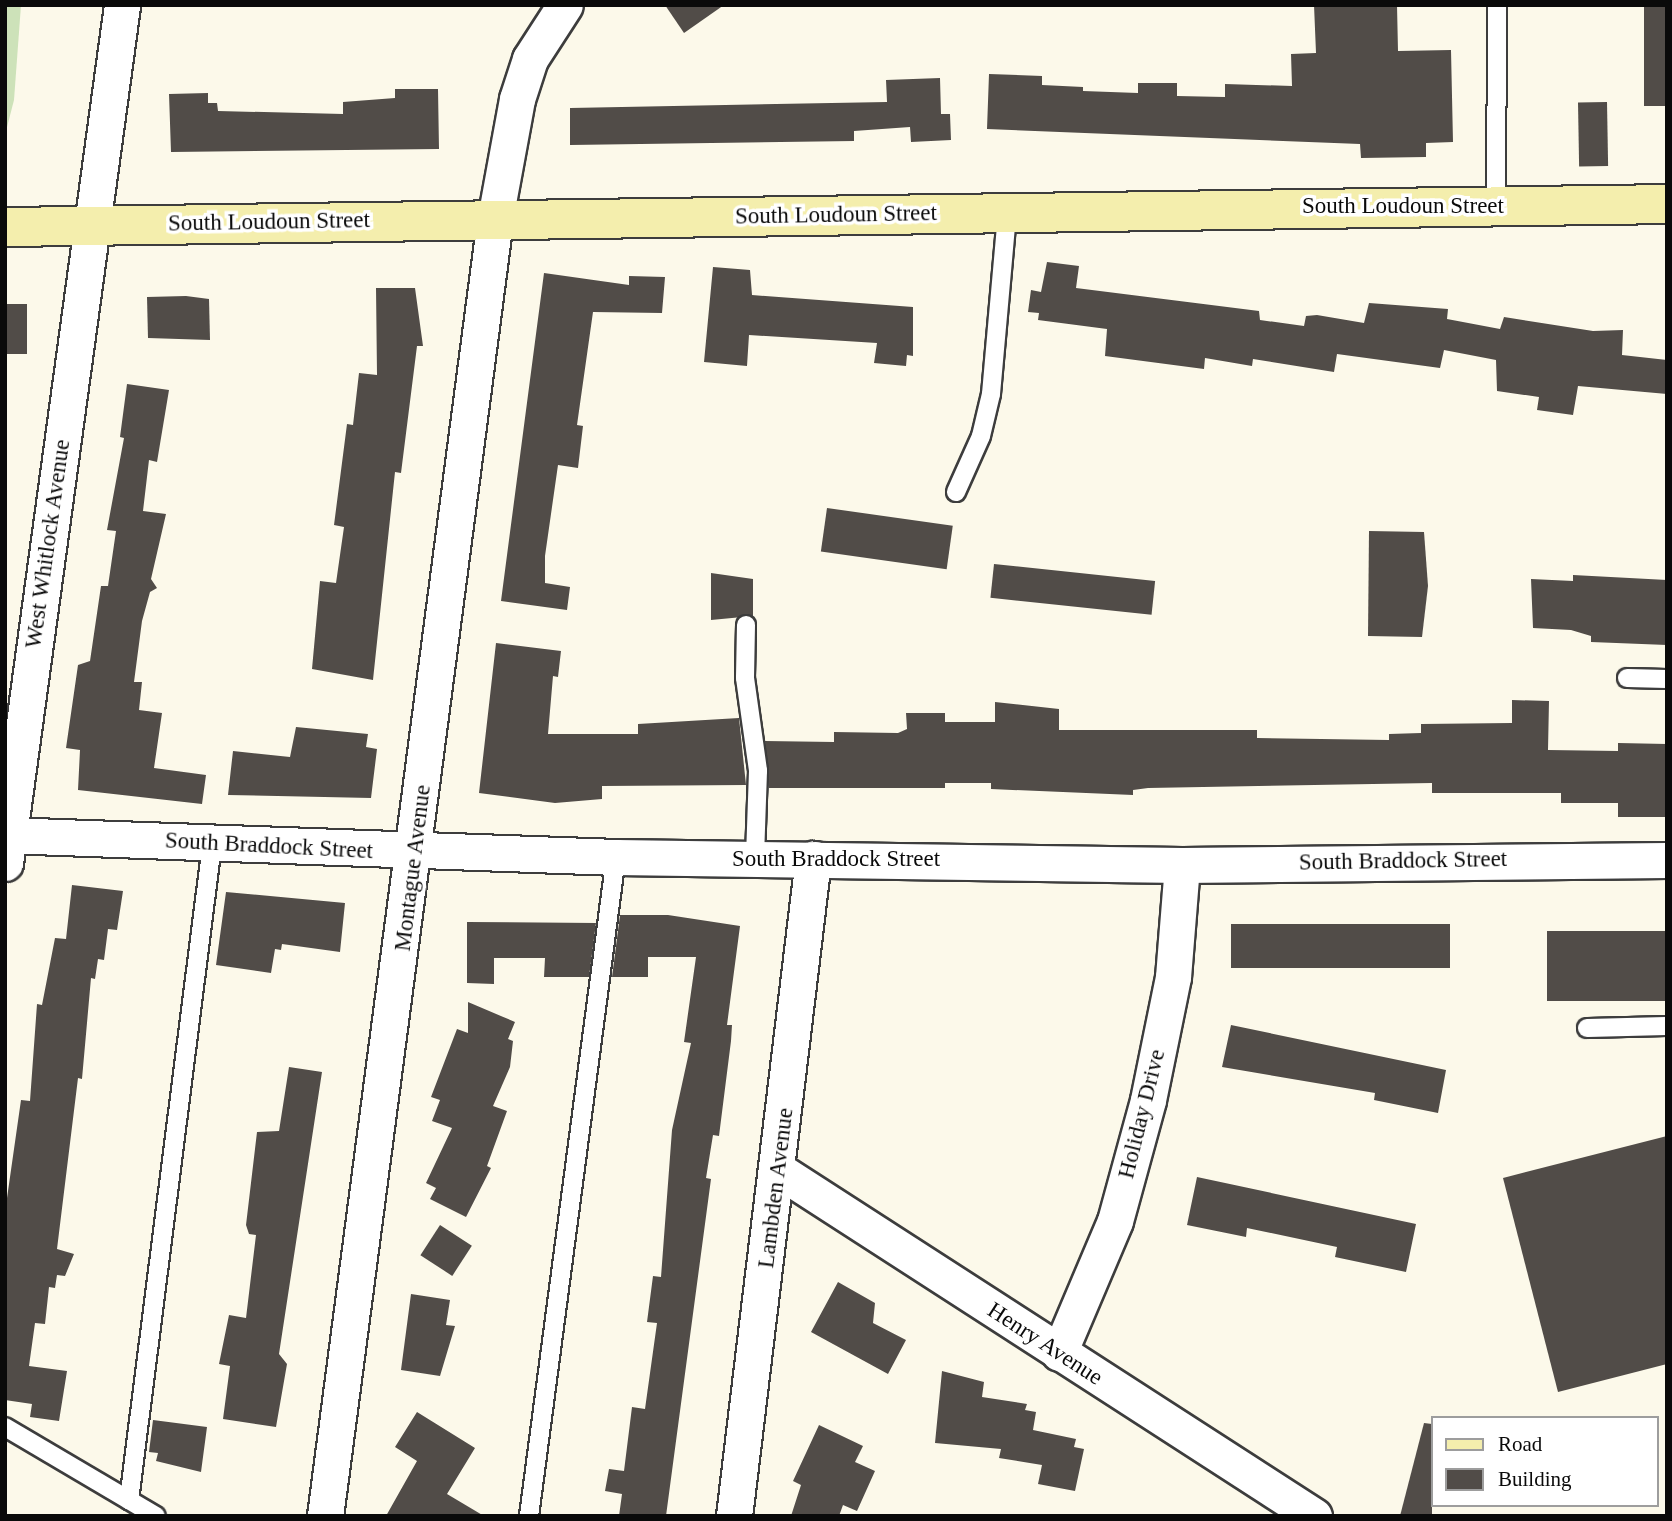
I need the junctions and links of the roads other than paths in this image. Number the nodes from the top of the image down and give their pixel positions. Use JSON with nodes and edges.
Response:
{"nodes":[{"id":1,"x":122,"y":5,"type":"edge"},
{"id":2,"x":565,"y":5,"type":"edge"},
{"id":3,"x":1497,"y":5,"type":"edge"},
{"id":4,"x":1667,"y":204,"type":"edge"},
{"id":5,"x":1496,"y":206,"type":"junction"},
{"id":6,"x":1007,"y":213,"type":"junction"},
{"id":7,"x":495,"y":219,"type":"junction"},
{"id":8,"x":89,"y":225,"type":"junction"},
{"id":9,"x":5,"y":227,"type":"edge"},
{"id":10,"x":956,"y":492,"type":"dead end"},
{"id":11,"x":746,"y":625,"type":"dead end"},
{"id":12,"x":1627,"y":678,"type":"dead end"},
{"id":13,"x":1667,"y":679,"type":"edge"},
{"id":14,"x":6,"y":844,"type":"edge"},
{"id":15,"x":212,"y":845,"type":"junction"},
{"id":16,"x":415,"y":852,"type":"junction"},
{"id":17,"x":616,"y":857,"type":"junction"},
{"id":18,"x":755,"y":859,"type":"junction"},
{"id":19,"x":813,"y":859,"type":"junction"},
{"id":20,"x":1667,"y":860,"type":"edge"},
{"id":21,"x":1181,"y":864,"type":"junction"},
{"id":22,"x":1667,"y":1026,"type":"edge"},
{"id":23,"x":1587,"y":1028,"type":"dead end"},
{"id":24,"x":778,"y":1170,"type":"junction"},
{"id":25,"x":1059,"y":1353,"type":"junction"},
{"id":26,"x":5,"y":1427,"type":"edge"},
{"id":27,"x":129,"y":1500,"type":"junction"},
{"id":28,"x":156,"y":1516,"type":"edge"},
{"id":29,"x":325,"y":1516,"type":"edge"},
{"id":30,"x":529,"y":1516,"type":"edge"},
{"id":31,"x":734,"y":1516,"type":"edge"},
{"id":32,"x":1314,"y":1516,"type":"edge"}],
"edges":[{"from":1,"to":8,"type":"street","name":"West Whitlock Avenue"},
{"from":2,"to":7,"type":"street","name":"Montague Avenue"},
{"from":3,"to":5,"type":"lane"},
{"from":4,"to":5,"type":"street","name":"South Loudoun Street"},
{"from":5,"to":6,"type":"street","name":"South Loudoun Street"},
{"from":6,"to":7,"type":"street","name":"South Loudoun Street"},
{"from":6,"to":10,"type":"lane"},
{"from":7,"to":8,"type":"street","name":"South Loudoun Street"},
{"from":7,"to":16,"type":"street","name":"Montague Avenue"},
{"from":8,"to":9,"type":"street","name":"South Loudoun Street"},
{"from":8,"to":14,"type":"street","name":"West Whitlock Avenue"},
{"from":11,"to":18,"type":"lane"},
{"from":12,"to":13,"type":"lane"},
{"from":14,"to":15,"type":"street","name":"South Braddock Street"},
{"from":15,"to":16,"type":"street","name":"South Braddock Street"},
{"from":15,"to":27,"type":"lane"},
{"from":16,"to":17,"type":"street","name":"South Braddock Street"},
{"from":16,"to":29,"type":"street","name":"Montague Avenue"},
{"from":17,"to":18,"type":"street","name":"South Braddock Street"},
{"from":17,"to":30,"type":"lane"},
{"from":18,"to":19,"type":"street","name":"South Braddock Street"},
{"from":19,"to":21,"type":"street","name":"South Braddock Street"},
{"from":19,"to":24,"type":"street","name":"Lambden Avenue"},
{"from":20,"to":21,"type":"street","name":"South Braddock Street"},
{"from":21,"to":25,"type":"street","name":"Holiday Drive"},
{"from":22,"to":23,"type":"lane"},
{"from":24,"to":25,"type":"street","name":"Henry Avenue"},
{"from":24,"to":31,"type":"street","name":"Lambden Avenue"},
{"from":25,"to":32,"type":"street","name":"Henry Avenue"},
{"from":26,"to":27,"type":"lane"},
{"from":27,"to":28,"type":"lane"}]}
